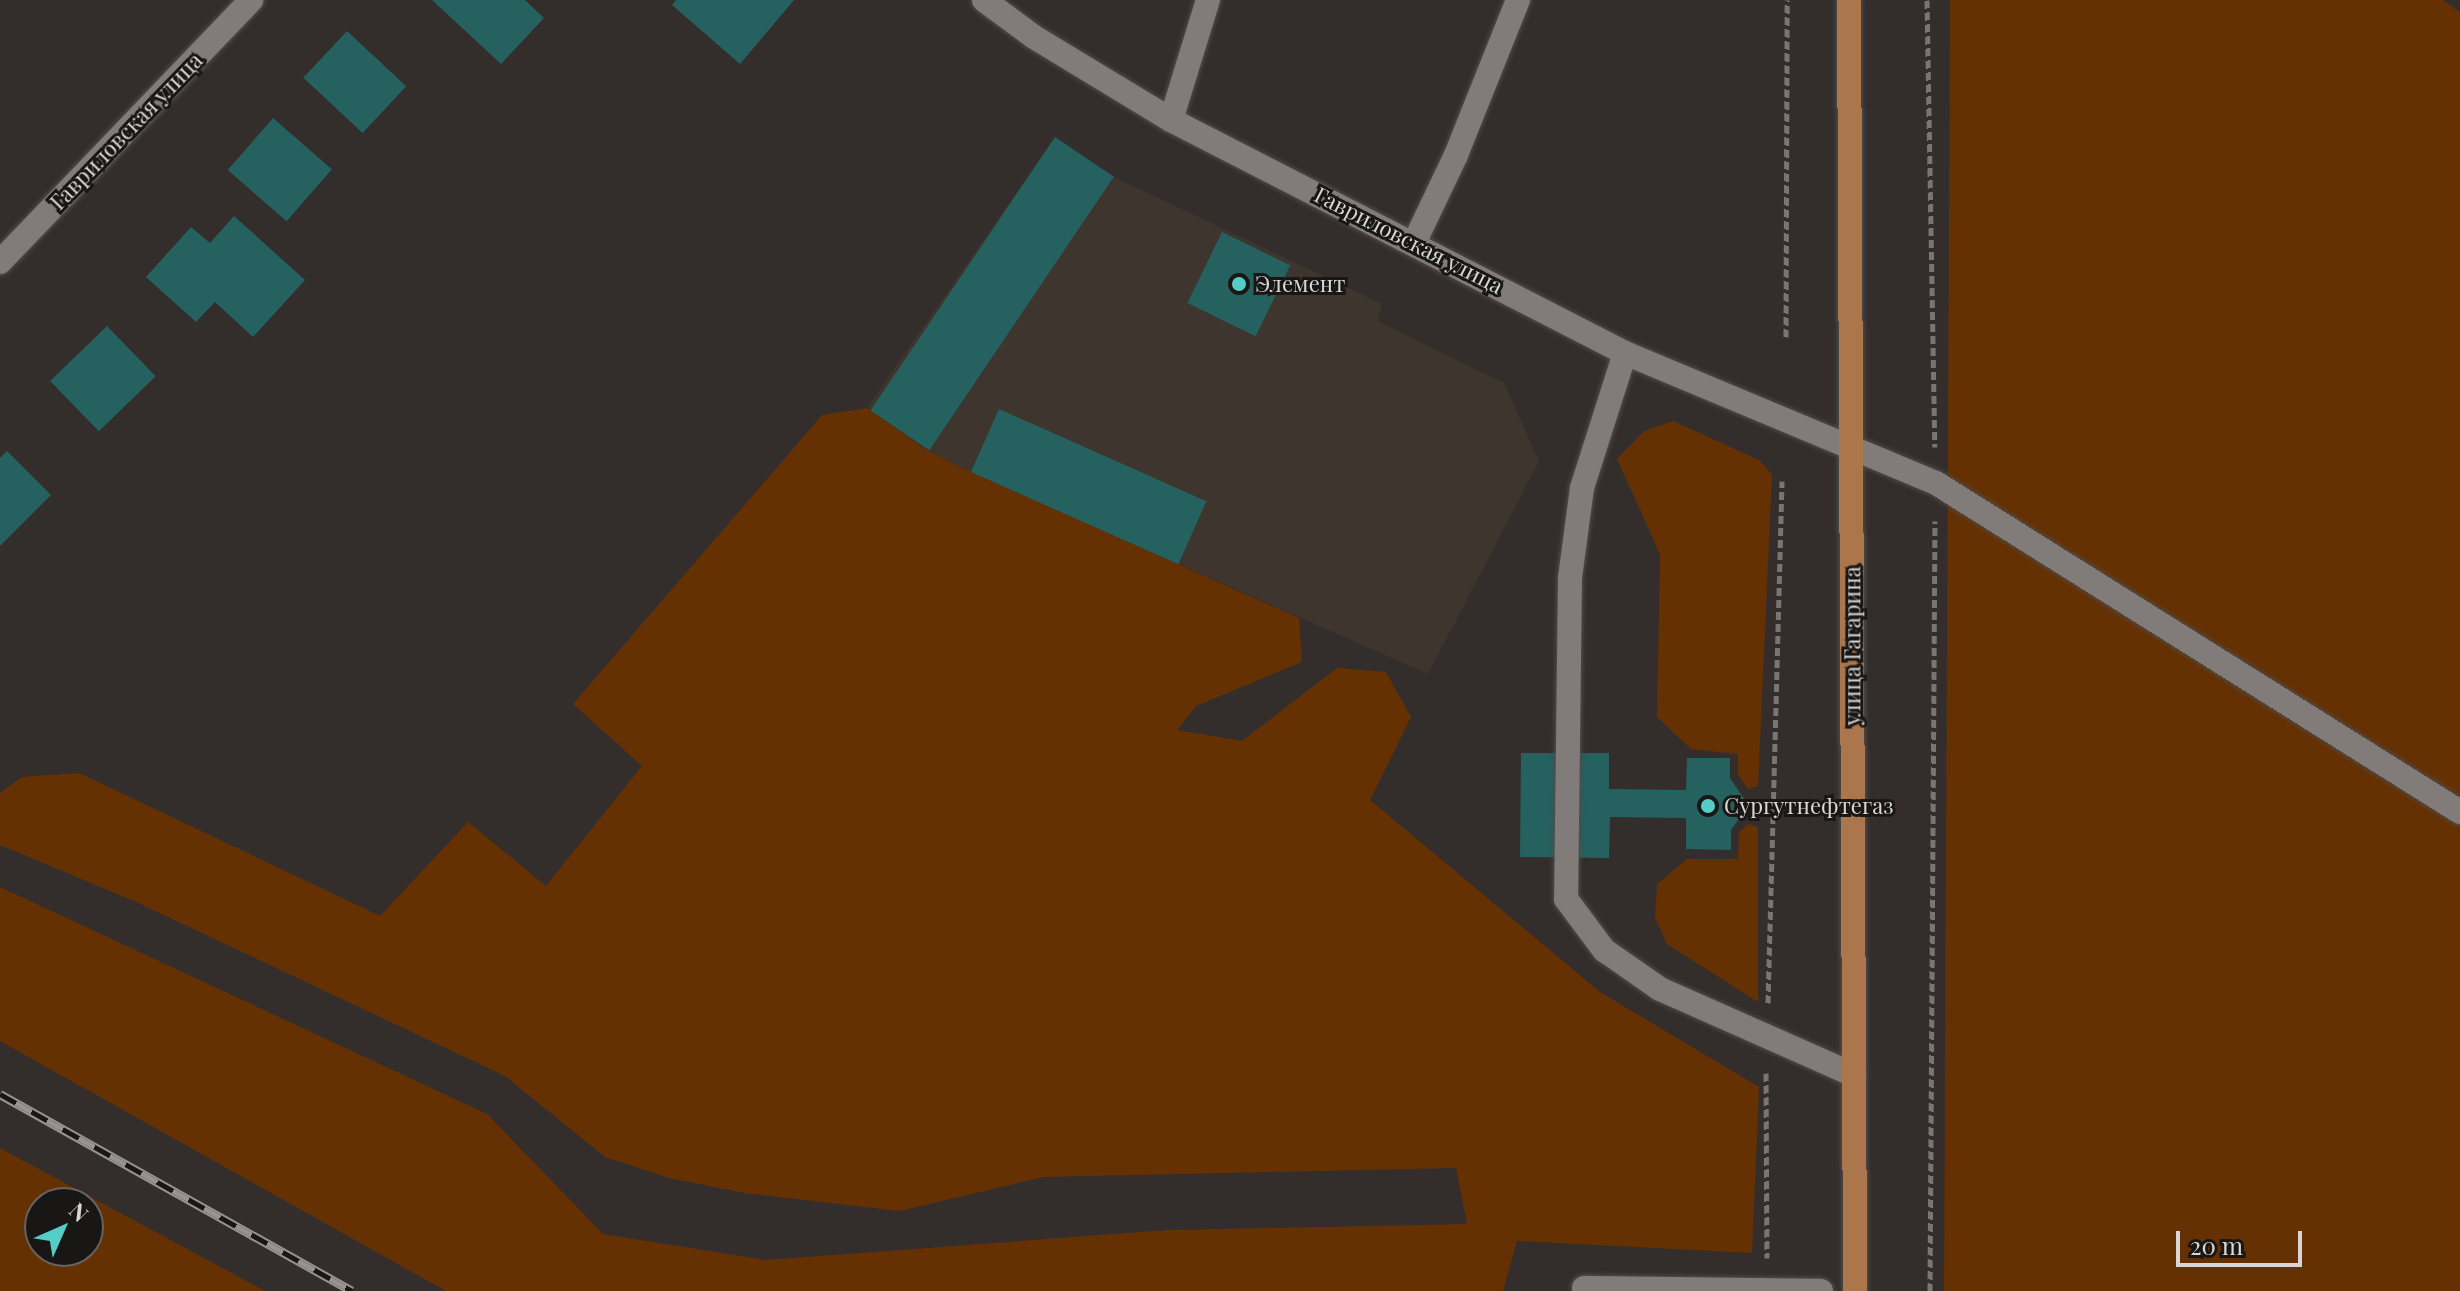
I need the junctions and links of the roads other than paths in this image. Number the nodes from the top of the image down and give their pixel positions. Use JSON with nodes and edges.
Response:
{"nodes":[{"id":1,"x":251,"y":0,"type":"edge"},
{"id":2,"x":984,"y":0,"type":"edge"},
{"id":3,"x":1208,"y":0,"type":"edge"},
{"id":4,"x":1518,"y":0,"type":"edge"},
{"id":5,"x":1849,"y":0,"type":"edge"},
{"id":6,"x":1171,"y":120,"type":"junction"},
{"id":7,"x":1415,"y":241,"type":"junction"},
{"id":8,"x":0,"y":262,"type":"edge"},
{"id":9,"x":1625,"y":353,"type":"junction"},
{"id":10,"x":1851,"y":445,"type":"junction"},
{"id":11,"x":2460,"y":812,"type":"edge"},
{"id":12,"x":1854,"y":1075,"type":"junction"},
{"id":13,"x":1584,"y":1288,"type":"dead end"},
{"id":14,"x":1772,"y":1290,"type":"edge"},
{"id":15,"x":1821,"y":1291,"type":"edge"},
{"id":16,"x":1855,"y":1291,"type":"edge"}],
"edges":[{"from":1,"to":8,"type":"street","name":"Гавриловская улица"},
{"from":2,"to":6,"type":"street","name":"Гавриловская улица"},
{"from":3,"to":6,"type":"street"},
{"from":4,"to":7,"type":"street"},
{"from":5,"to":10,"type":"main road","name":"улица Гагарина"},
{"from":6,"to":7,"type":"street","name":"Гавриловская улица"},
{"from":7,"to":9,"type":"street","name":"Гавриловская улица"},
{"from":9,"to":10,"type":"street","name":"Гавриловская улица"},
{"from":9,"to":12,"type":"street"},
{"from":10,"to":11,"type":"street","name":"Гавриловская улица"},
{"from":10,"to":12,"type":"main road","name":"улица Гагарина"},
{"from":12,"to":16,"type":"main road","name":"улица Гагарина"},
{"from":13,"to":14,"type":"street"},
{"from":14,"to":15,"type":"street"}]}
